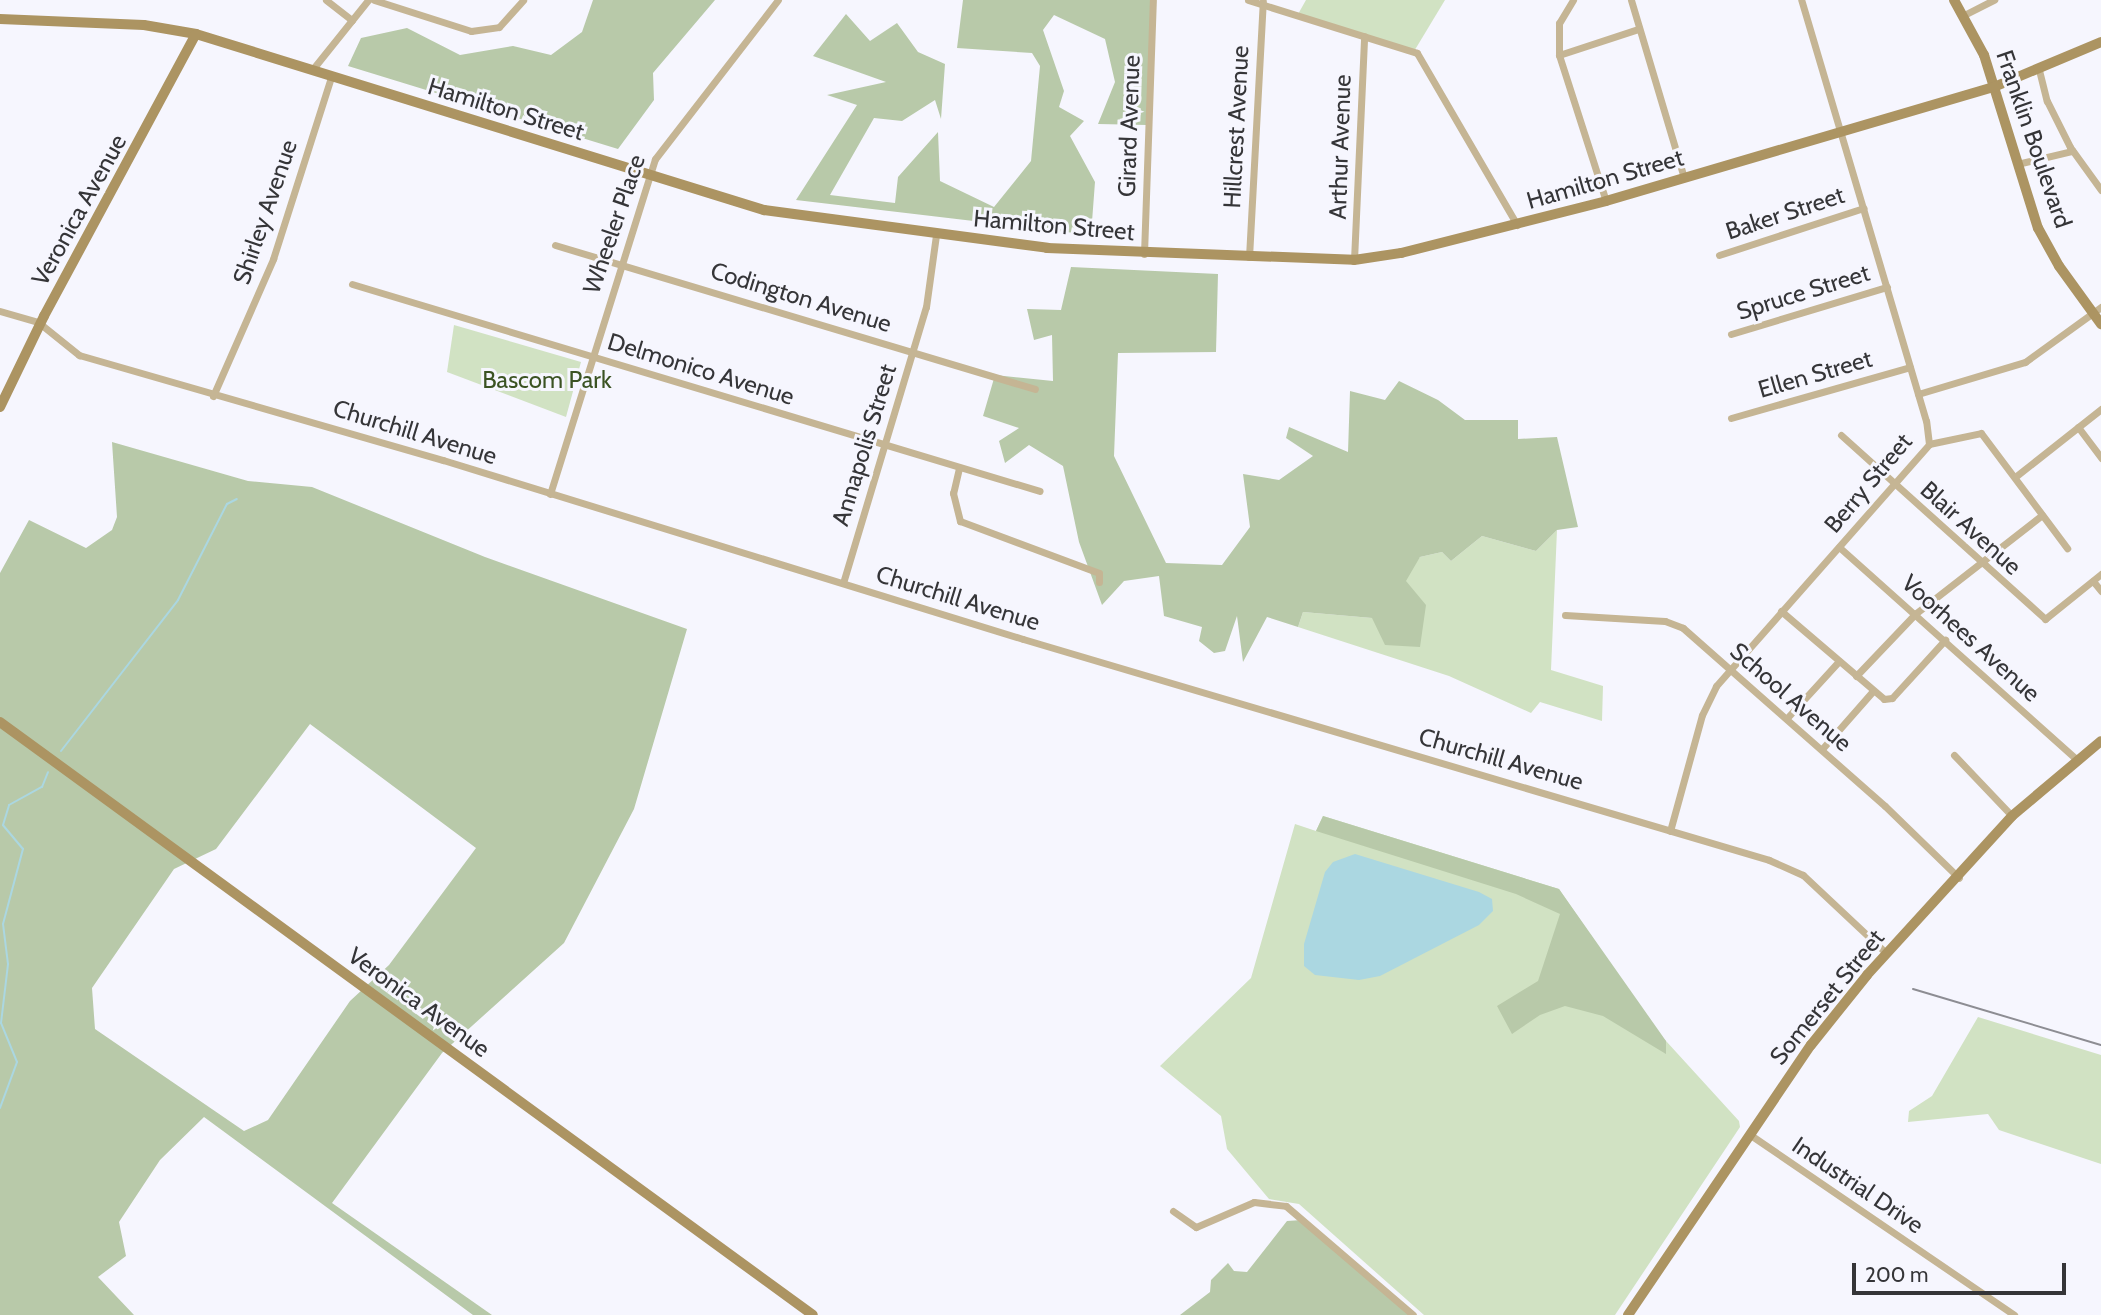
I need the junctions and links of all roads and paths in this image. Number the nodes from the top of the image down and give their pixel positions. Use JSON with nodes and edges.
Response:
{"nodes":[{"id":1,"x":326,"y":0,"type":"edge"},
{"id":2,"x":371,"y":0,"type":"edge"},
{"id":3,"x":523,"y":0,"type":"edge"},
{"id":4,"x":778,"y":0,"type":"edge"},
{"id":5,"x":1153,"y":0,"type":"edge"},
{"id":6,"x":1248,"y":0,"type":"edge"},
{"id":7,"x":1573,"y":0,"type":"edge"},
{"id":8,"x":1631,"y":0,"type":"edge"},
{"id":9,"x":1801,"y":0,"type":"edge"},
{"id":10,"x":1954,"y":0,"type":"edge"},
{"id":11,"x":1994,"y":0,"type":"edge"},
{"id":12,"x":1262,"y":2,"type":"edge"},
{"id":13,"x":1964,"y":15,"type":"junction"},
{"id":14,"x":0,"y":19,"type":"edge"},
{"id":15,"x":352,"y":20,"type":"junction"},
{"id":16,"x":1638,"y":29,"type":"junction"},
{"id":17,"x":196,"y":34,"type":"junction"},
{"id":18,"x":1364,"y":36,"type":"junction"},
{"id":19,"x":2101,"y":42,"type":"edge"},
{"id":20,"x":1559,"y":55,"type":"junction"},
{"id":21,"x":2039,"y":70,"type":"junction"},
{"id":22,"x":312,"y":71,"type":"junction"},
{"id":23,"x":331,"y":77,"type":"junction"},
{"id":24,"x":1994,"y":87,"type":"junction"},
{"id":25,"x":1839,"y":132,"type":"junction"},
{"id":26,"x":2072,"y":151,"type":"junction"},
{"id":27,"x":2017,"y":164,"type":"junction"},
{"id":28,"x":649,"y":176,"type":"junction"},
{"id":29,"x":1684,"y":178,"type":"junction"},
{"id":30,"x":2101,"y":190,"type":"edge"},
{"id":31,"x":1606,"y":201,"type":"junction"},
{"id":32,"x":1864,"y":208,"type":"junction"},
{"id":33,"x":1517,"y":226,"type":"junction"},
{"id":34,"x":936,"y":235,"type":"junction"},
{"id":35,"x":555,"y":245,"type":"dead end"},
{"id":36,"x":1144,"y":254,"type":"junction"},
{"id":37,"x":1719,"y":255,"type":"dead end"},
{"id":38,"x":1249,"y":257,"type":"junction"},
{"id":39,"x":1354,"y":260,"type":"junction"},
{"id":40,"x":619,"y":263,"type":"junction"},
{"id":41,"x":352,"y":284,"type":"dead end"},
{"id":42,"x":1887,"y":287,"type":"junction"},
{"id":43,"x":2097,"y":310,"type":"edge"},
{"id":44,"x":0,"y":311,"type":"edge"},
{"id":45,"x":40,"y":324,"type":"junction"},
{"id":46,"x":2101,"y":324,"type":"edge"},
{"id":47,"x":1731,"y":334,"type":"dead end"},
{"id":48,"x":912,"y":351,"type":"junction"},
{"id":49,"x":590,"y":356,"type":"junction"},
{"id":50,"x":1910,"y":367,"type":"junction"},
{"id":51,"x":1035,"y":389,"type":"dead end"},
{"id":52,"x":1919,"y":394,"type":"junction"},
{"id":53,"x":213,"y":396,"type":"junction"},
{"id":54,"x":0,"y":407,"type":"edge"},
{"id":55,"x":2101,"y":409,"type":"edge"},
{"id":56,"x":1731,"y":418,"type":"dead end"},
{"id":57,"x":2078,"y":428,"type":"junction"},
{"id":58,"x":1841,"y":435,"type":"dead end"},
{"id":59,"x":1929,"y":444,"type":"junction"},
{"id":60,"x":883,"y":446,"type":"junction"},
{"id":61,"x":2101,"y":458,"type":"edge"},
{"id":62,"x":959,"y":468,"type":"junction"},
{"id":63,"x":2015,"y":477,"type":"junction"},
{"id":64,"x":1895,"y":486,"type":"junction"},
{"id":65,"x":1040,"y":491,"type":"dead end"},
{"id":66,"x":550,"y":494,"type":"junction"},
{"id":67,"x":2042,"y":515,"type":"junction"},
{"id":68,"x":1839,"y":547,"type":"junction"},
{"id":69,"x":2067,"y":548,"type":"dead end"},
{"id":70,"x":1982,"y":564,"type":"junction"},
{"id":71,"x":2101,"y":574,"type":"edge"},
{"id":72,"x":2093,"y":580,"type":"junction"},
{"id":73,"x":1099,"y":582,"type":"dead end"},
{"id":74,"x":843,"y":583,"type":"junction"},
{"id":75,"x":2101,"y":591,"type":"edge"},
{"id":76,"x":1781,"y":611,"type":"junction"},
{"id":77,"x":1565,"y":614,"type":"dead end"},
{"id":78,"x":1915,"y":614,"type":"junction"},
{"id":79,"x":1945,"y":640,"type":"junction"},
{"id":80,"x":1839,"y":661,"type":"junction"},
{"id":81,"x":1730,"y":669,"type":"junction"},
{"id":82,"x":1856,"y":676,"type":"junction"},
{"id":83,"x":1874,"y":691,"type":"junction"},
{"id":84,"x":1787,"y":718,"type":"junction"},
{"id":85,"x":0,"y":722,"type":"edge"},
{"id":86,"x":2101,"y":741,"type":"edge"},
{"id":87,"x":1822,"y":749,"type":"junction"},
{"id":88,"x":1954,"y":755,"type":"dead end"},
{"id":89,"x":2077,"y":760,"type":"junction"},
{"id":90,"x":2012,"y":816,"type":"junction"},
{"id":91,"x":1670,"y":831,"type":"junction"},
{"id":92,"x":1959,"y":878,"type":"junction"},
{"id":93,"x":1886,"y":953,"type":"junction"},
{"id":94,"x":1749,"y":1134,"type":"junction"},
{"id":95,"x":1173,"y":1211,"type":"dead end"},
{"id":96,"x":813,"y":1315,"type":"edge"},
{"id":97,"x":1413,"y":1315,"type":"edge"},
{"id":98,"x":1628,"y":1315,"type":"edge"},
{"id":99,"x":2014,"y":1315,"type":"edge"}],
"edges":[{"from":1,"to":15,"type":"street"},
{"from":2,"to":3,"type":"street"},
{"from":2,"to":15,"type":"street"},
{"from":4,"to":28,"type":"street","name":"Wheeler Place"},
{"from":5,"to":36,"type":"street","name":"Girard Avenue"},
{"from":6,"to":12,"type":"street"},
{"from":7,"to":20,"type":"street"},
{"from":8,"to":16,"type":"street"},
{"from":9,"to":25,"type":"street","name":"Berry Street"},
{"from":10,"to":13,"type":"main road","name":"Franklin Boulevard"},
{"from":11,"to":13,"type":"street"},
{"from":12,"to":18,"type":"street"},
{"from":12,"to":38,"type":"street","name":"Hillcrest Avenue"},
{"from":13,"to":24,"type":"main road","name":"Franklin Boulevard"},
{"from":14,"to":17,"type":"main road","name":"Hamilton Street"},
{"from":15,"to":22,"type":"street"},
{"from":16,"to":20,"type":"street"},
{"from":16,"to":29,"type":"street"},
{"from":17,"to":22,"type":"main road","name":"Hamilton Street"},
{"from":17,"to":45,"type":"main road","name":"Veronica Avenue"},
{"from":18,"to":33,"type":"street"},
{"from":18,"to":39,"type":"street","name":"Arthur Avenue"},
{"from":19,"to":21,"type":"main road","name":"Hamilton Street"},
{"from":20,"to":31,"type":"street"},
{"from":21,"to":24,"type":"main road","name":"Hamilton Street"},
{"from":21,"to":26,"type":"street"},
{"from":22,"to":23,"type":"main road","name":"Hamilton Street"},
{"from":23,"to":28,"type":"main road","name":"Hamilton Street"},
{"from":23,"to":53,"type":"street","name":"Shirley Avenue"},
{"from":24,"to":25,"type":"main road","name":"Hamilton Street"},
{"from":24,"to":27,"type":"main road","name":"Franklin Boulevard"},
{"from":25,"to":29,"type":"main road","name":"Hamilton Street"},
{"from":25,"to":32,"type":"street","name":"Berry Street"},
{"from":26,"to":27,"type":"street"},
{"from":26,"to":30,"type":"street"},
{"from":27,"to":43,"type":"main road","name":"Franklin Boulevard"},
{"from":28,"to":34,"type":"main road","name":"Hamilton Street"},
{"from":28,"to":40,"type":"street","name":"Wheeler Place"},
{"from":29,"to":31,"type":"main road","name":"Hamilton Street"},
{"from":31,"to":33,"type":"main road","name":"Hamilton Street"},
{"from":32,"to":37,"type":"street","name":"Baker Street"},
{"from":32,"to":42,"type":"street","name":"Berry Street"},
{"from":33,"to":39,"type":"main road","name":"Hamilton Street"},
{"from":34,"to":36,"type":"main road","name":"Hamilton Street"},
{"from":34,"to":48,"type":"street","name":"Annapolis Street"},
{"from":35,"to":40,"type":"street","name":"Codington Avenue"},
{"from":36,"to":38,"type":"main road","name":"Hamilton Street"},
{"from":38,"to":39,"type":"main road","name":"Hamilton Street"},
{"from":40,"to":48,"type":"street","name":"Codington Avenue"},
{"from":40,"to":49,"type":"street","name":"Wheeler Place"},
{"from":41,"to":49,"type":"street","name":"Delmonico Avenue"},
{"from":42,"to":47,"type":"street","name":"Spruce Street"},
{"from":42,"to":50,"type":"street","name":"Berry Street"},
{"from":43,"to":46,"type":"main road","name":"Franklin Boulevard"},
{"from":43,"to":52,"type":"street"},
{"from":44,"to":45,"type":"street","name":"Churchill Avenue"},
{"from":45,"to":53,"type":"street","name":"Churchill Avenue"},
{"from":45,"to":54,"type":"main road","name":"Veronica Avenue"},
{"from":48,"to":51,"type":"street","name":"Codington Avenue"},
{"from":48,"to":60,"type":"street","name":"Annapolis Street"},
{"from":49,"to":60,"type":"street","name":"Delmonico Avenue"},
{"from":49,"to":66,"type":"street","name":"Wheeler Place"},
{"from":50,"to":52,"type":"street","name":"Berry Street"},
{"from":50,"to":56,"type":"street","name":"Ellen Street"},
{"from":52,"to":59,"type":"street","name":"Berry Street"},
{"from":53,"to":66,"type":"street","name":"Churchill Avenue"},
{"from":55,"to":57,"type":"street"},
{"from":57,"to":61,"type":"street"},
{"from":57,"to":63,"type":"street"},
{"from":58,"to":64,"type":"street","name":"Blair Avenue"},
{"from":59,"to":63,"type":"street"},
{"from":59,"to":64,"type":"street","name":"Berry Street"},
{"from":60,"to":62,"type":"street","name":"Delmonico Avenue"},
{"from":60,"to":74,"type":"street","name":"Annapolis Street"},
{"from":62,"to":65,"type":"street","name":"Delmonico Avenue"},
{"from":62,"to":73,"type":"street"},
{"from":63,"to":67,"type":"street"},
{"from":64,"to":68,"type":"street","name":"Berry Street"},
{"from":64,"to":70,"type":"street","name":"Blair Avenue"},
{"from":66,"to":74,"type":"street","name":"Churchill Avenue"},
{"from":67,"to":69,"type":"street"},
{"from":67,"to":70,"type":"street"},
{"from":68,"to":76,"type":"street","name":"Berry Street"},
{"from":68,"to":78,"type":"street","name":"Voorhees Avenue"},
{"from":70,"to":72,"type":"street","name":"Blair Avenue"},
{"from":70,"to":78,"type":"street"},
{"from":71,"to":72,"type":"street"},
{"from":72,"to":75,"type":"street"},
{"from":74,"to":91,"type":"street","name":"Churchill Avenue"},
{"from":76,"to":80,"type":"street"},
{"from":76,"to":81,"type":"street","name":"Berry Street"},
{"from":77,"to":81,"type":"street","name":"School Avenue"},
{"from":78,"to":79,"type":"street","name":"Voorhees Avenue"},
{"from":78,"to":82,"type":"street"},
{"from":79,"to":83,"type":"street"},
{"from":79,"to":89,"type":"street","name":"Voorhees Avenue"},
{"from":80,"to":82,"type":"street"},
{"from":80,"to":84,"type":"street"},
{"from":81,"to":84,"type":"street","name":"School Avenue"},
{"from":81,"to":91,"type":"street","name":"Berry Street"},
{"from":82,"to":83,"type":"street"},
{"from":83,"to":87,"type":"street"},
{"from":84,"to":87,"type":"street","name":"School Avenue"},
{"from":85,"to":96,"type":"main road","name":"Veronica Avenue"},
{"from":86,"to":89,"type":"main road","name":"Somerset Street"},
{"from":87,"to":92,"type":"street","name":"School Avenue"},
{"from":88,"to":90,"type":"street"},
{"from":89,"to":90,"type":"main road","name":"Somerset Street"},
{"from":90,"to":92,"type":"main road","name":"Somerset Street"},
{"from":91,"to":93,"type":"street","name":"Churchill Avenue"},
{"from":92,"to":93,"type":"main road","name":"Somerset Street"},
{"from":93,"to":94,"type":"main road","name":"Somerset Street"},
{"from":94,"to":98,"type":"main road","name":"Somerset Street"},
{"from":94,"to":99,"type":"street","name":"Industrial Drive"},
{"from":95,"to":97,"type":"street"}]}
